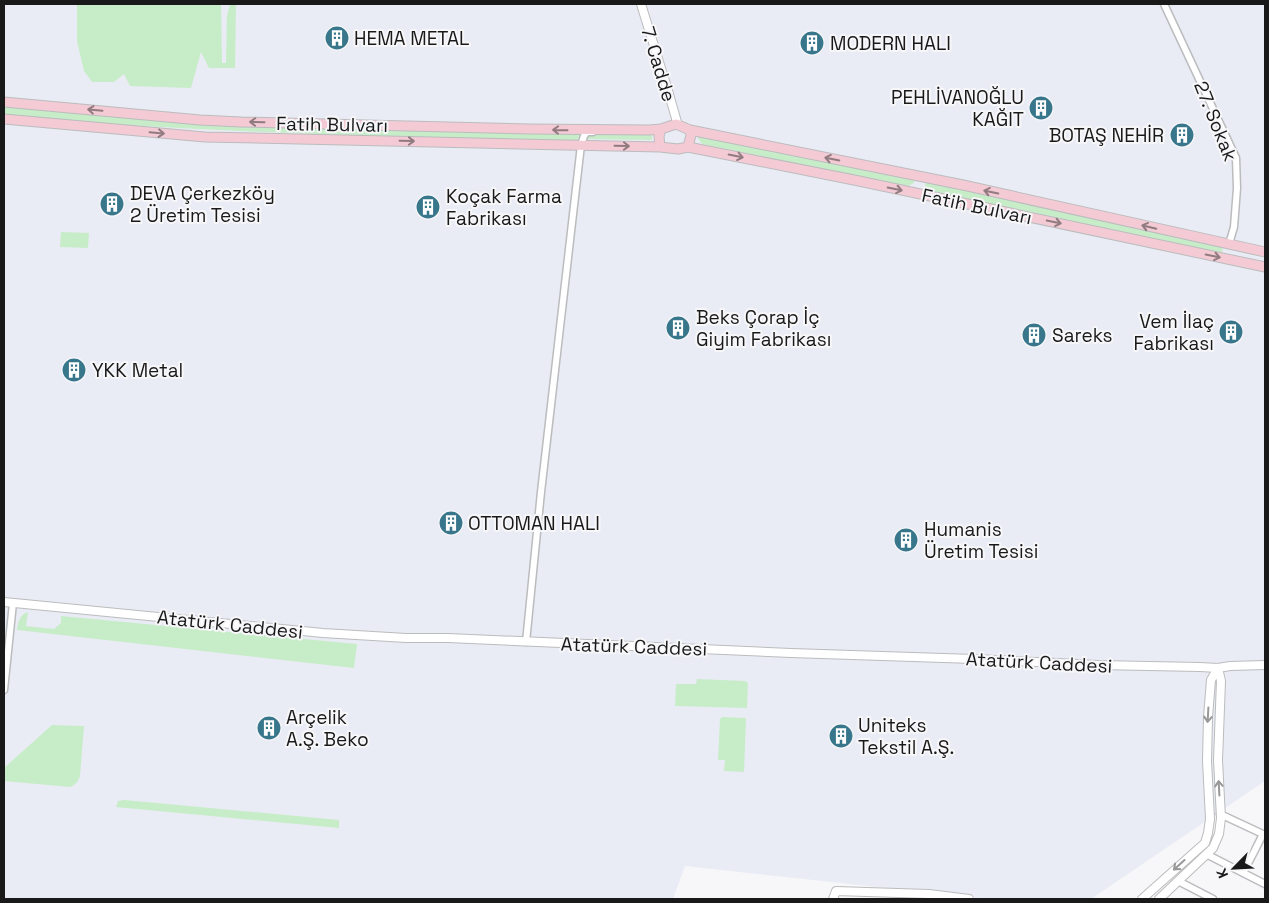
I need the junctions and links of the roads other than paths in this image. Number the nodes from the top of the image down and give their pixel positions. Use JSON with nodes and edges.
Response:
{"nodes":[{"id":1,"x":641,"y":4,"type":"edge"},
{"id":2,"x":1164,"y":4,"type":"edge"},
{"id":3,"x":4,"y":102,"type":"edge"},
{"id":4,"x":4,"y":119,"type":"edge"},
{"id":5,"x":676,"y":124,"type":"junction"},
{"id":6,"x":661,"y":129,"type":"junction"},
{"id":7,"x":611,"y":130,"type":"junction"},
{"id":8,"x":690,"y":130,"type":"junction"},
{"id":9,"x":581,"y":145,"type":"junction"},
{"id":10,"x":688,"y":146,"type":"junction"},
{"id":11,"x":660,"y":147,"type":"junction"},
{"id":12,"x":1229,"y":244,"type":"junction"},
{"id":13,"x":1265,"y":252,"type":"edge"},
{"id":14,"x":1265,"y":267,"type":"edge"},
{"id":15,"x":4,"y":602,"type":"edge"},
{"id":16,"x":13,"y":603,"type":"junction"},
{"id":17,"x":526,"y":642,"type":"junction"},
{"id":18,"x":1265,"y":665,"type":"edge"},
{"id":19,"x":1218,"y":668,"type":"junction"},
{"id":20,"x":4,"y":690,"type":"edge"},
{"id":21,"x":1220,"y":814,"type":"junction"},
{"id":22,"x":1264,"y":834,"type":"edge"},
{"id":23,"x":1206,"y":854,"type":"junction"},
{"id":24,"x":1243,"y":873,"type":"junction"},
{"id":25,"x":1178,"y":881,"type":"junction"},
{"id":26,"x":1265,"y":884,"type":"edge"},
{"id":27,"x":835,"y":895,"type":"edge"},
{"id":28,"x":929,"y":896,"type":"edge"},
{"id":29,"x":969,"y":899,"type":"edge"},
{"id":30,"x":1142,"y":899,"type":"edge"},
{"id":31,"x":1159,"y":899,"type":"edge"},
{"id":32,"x":1213,"y":899,"type":"edge"}],
"edges":[{"from":1,"to":5,"type":"street","name":"7. Cadde"},
{"from":2,"to":12,"type":"street","name":"27. Sokak"},
{"from":7,"to":3,"type":"main road","name":"Fatih Bulvarı","one_way":true},
{"from":4,"to":9,"type":"main road","name":"Fatih Bulvarı","one_way":true},
{"from":5,"to":6,"type":"main road","name":"Fatih Bulvarı"},
{"from":5,"to":8,"type":"main road","name":"Fatih Bulvarı"},
{"from":6,"to":7,"type":"main road","name":"Fatih Bulvarı"},
{"from":6,"to":11,"type":"main road"},
{"from":7,"to":9,"type":"street"},
{"from":8,"to":10,"type":"main road"},
{"from":12,"to":8,"type":"main road","name":"Fatih Bulvarı","one_way":true},
{"from":9,"to":11,"type":"main road","name":"Fatih Bulvarı","one_way":true},
{"from":9,"to":17,"type":"street"},
{"from":10,"to":11,"type":"main road","name":"Fatih Bulvarı"},
{"from":10,"to":14,"type":"main road","name":"Fatih Bulvarı","one_way":true},
{"from":12,"to":13,"type":"main road","name":"Fatih Bulvarı"},
{"from":15,"to":16,"type":"street","name":"Atatürk Caddesi"},
{"from":16,"to":17,"type":"street","name":"Atatürk Caddesi"},
{"from":16,"to":20,"type":"street"},
{"from":17,"to":19,"type":"street","name":"Atatürk Caddesi"},
{"from":18,"to":19,"type":"street","name":"Atatürk Caddesi"},
{"from":21,"to":19,"type":"street","one_way":true},
{"from":19,"to":30,"type":"street","one_way":true},
{"from":21,"to":22,"type":"street"},
{"from":21,"to":23,"type":"street"},
{"from":22,"to":24,"type":"street"},
{"from":23,"to":24,"type":"street"},
{"from":23,"to":25,"type":"street"},
{"from":24,"to":26,"type":"street"},
{"from":25,"to":31,"type":"street"},
{"from":25,"to":32,"type":"street"},
{"from":27,"to":28,"type":"street"},
{"from":28,"to":29,"type":"street"}]}
